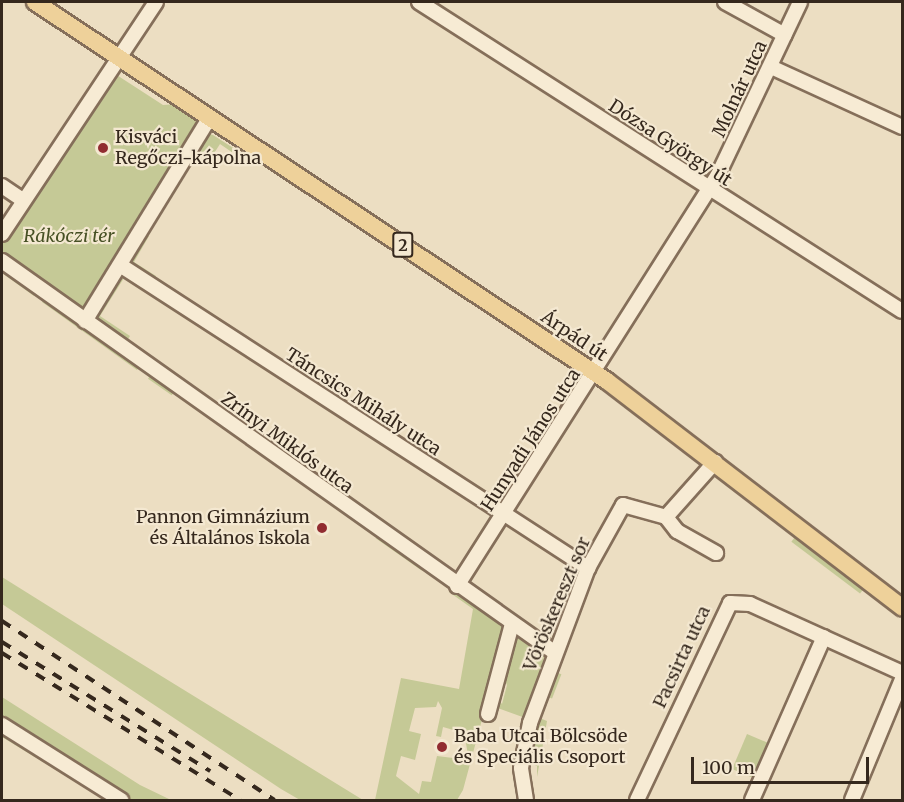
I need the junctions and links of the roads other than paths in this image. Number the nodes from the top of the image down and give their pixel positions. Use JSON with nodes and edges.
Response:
{"nodes":[{"id":1,"x":35,"y":2,"type":"edge"},
{"id":2,"x":156,"y":2,"type":"edge"},
{"id":3,"x":419,"y":2,"type":"edge"},
{"id":4,"x":725,"y":2,"type":"edge"},
{"id":5,"x":800,"y":2,"type":"edge"},
{"id":6,"x":785,"y":35,"type":"junction"},
{"id":7,"x":118,"y":58,"type":"junction"},
{"id":8,"x":771,"y":67,"type":"junction"},
{"id":9,"x":210,"y":117,"type":"junction"},
{"id":10,"x":903,"y":127,"type":"edge"},
{"id":11,"x":2,"y":186,"type":"edge"},
{"id":12,"x":708,"y":190,"type":"junction"},
{"id":13,"x":24,"y":200,"type":"junction"},
{"id":14,"x":2,"y":234,"type":"edge"},
{"id":15,"x":2,"y":261,"type":"edge"},
{"id":16,"x":120,"y":265,"type":"junction"},
{"id":17,"x":903,"y":311,"type":"edge"},
{"id":18,"x":85,"y":321,"type":"junction"},
{"id":19,"x":595,"y":373,"type":"junction"},
{"id":20,"x":715,"y":462,"type":"junction"},
{"id":21,"x":503,"y":515,"type":"junction"},
{"id":22,"x":666,"y":517,"type":"junction"},
{"id":23,"x":716,"y":554,"type":"dead end"},
{"id":24,"x":588,"y":568,"type":"junction"},
{"id":25,"x":457,"y":586,"type":"junction"},
{"id":26,"x":901,"y":602,"type":"edge"},
{"id":27,"x":512,"y":624,"type":"junction"},
{"id":28,"x":824,"y":637,"type":"junction"},
{"id":29,"x":554,"y":652,"type":"junction"},
{"id":30,"x":903,"y":673,"type":"edge"},
{"id":31,"x":903,"y":679,"type":"edge"},
{"id":32,"x":488,"y":714,"type":"dead end"},
{"id":33,"x":2,"y":725,"type":"edge"},
{"id":34,"x":121,"y":801,"type":"edge"},
{"id":35,"x":526,"y":801,"type":"edge"},
{"id":36,"x":637,"y":801,"type":"edge"},
{"id":37,"x":752,"y":801,"type":"edge"},
{"id":38,"x":852,"y":801,"type":"edge"}],
"edges":[{"from":1,"to":7,"type":"main road","number":"2"},
{"from":2,"to":7,"type":"street"},
{"from":3,"to":12,"type":"street","name":"Dózsa György út"},
{"from":4,"to":6,"type":"street"},
{"from":5,"to":6,"type":"street","name":"Molnár utca"},
{"from":6,"to":8,"type":"street","name":"Molnár utca"},
{"from":7,"to":9,"type":"main road","number":"2"},
{"from":7,"to":13,"type":"street"},
{"from":8,"to":10,"type":"street"},
{"from":8,"to":12,"type":"street","name":"Molnár utca"},
{"from":9,"to":16,"type":"street"},
{"from":9,"to":19,"type":"main road","name":"Árpád út","number":"2"},
{"from":11,"to":13,"type":"street"},
{"from":12,"to":17,"type":"street","name":"Dózsa György út"},
{"from":12,"to":19,"type":"street","name":"Hunyadi János utca"},
{"from":13,"to":14,"type":"street"},
{"from":15,"to":18,"type":"street","name":"Zrínyi Miklós utca"},
{"from":16,"to":18,"type":"street"},
{"from":16,"to":21,"type":"street","name":"Táncsics Mihály utca"},
{"from":18,"to":25,"type":"street","name":"Zrínyi Miklós utca"},
{"from":19,"to":20,"type":"main road","name":"Árpád út","number":"2"},
{"from":19,"to":21,"type":"street","name":"Hunyadi János utca"},
{"from":20,"to":22,"type":"street"},
{"from":20,"to":26,"type":"main road","name":"Árpád út","number":"2"},
{"from":21,"to":24,"type":"street","name":"Táncsics Mihály utca"},
{"from":21,"to":25,"type":"street","name":"Hunyadi János utca"},
{"from":22,"to":23,"type":"street"},
{"from":22,"to":24,"type":"street","name":"Vöröskereszt sor"},
{"from":24,"to":29,"type":"street","name":"Vöröskereszt sor"},
{"from":25,"to":27,"type":"street","name":"Zrínyi Miklós utca"},
{"from":27,"to":29,"type":"street","name":"Zrínyi Miklós utca"},
{"from":27,"to":32,"type":"street"},
{"from":28,"to":30,"type":"street","name":"Pacsirta utca"},
{"from":28,"to":36,"type":"street","name":"Pacsirta utca"},
{"from":28,"to":37,"type":"street"},
{"from":29,"to":35,"type":"street","name":"Vöröskereszt sor"},
{"from":31,"to":38,"type":"street"},
{"from":33,"to":34,"type":"street"}]}
